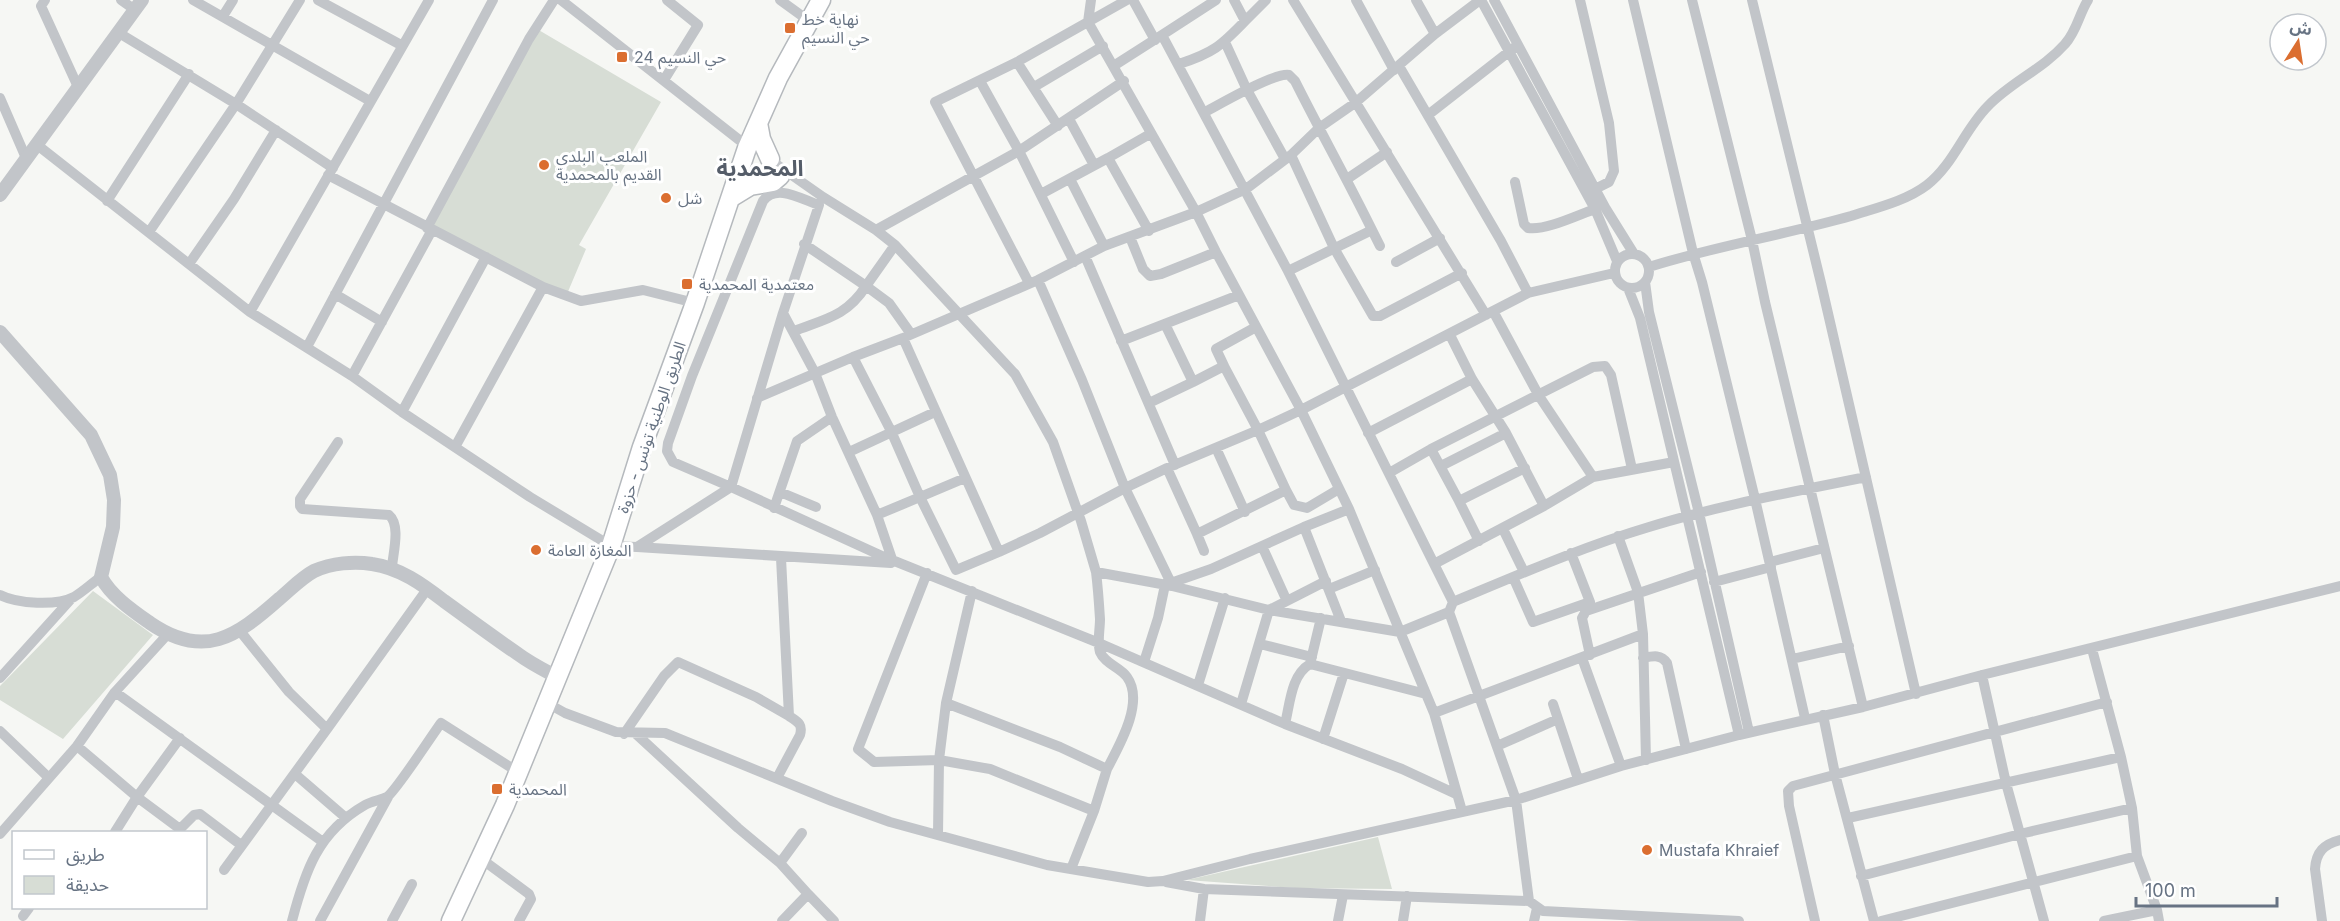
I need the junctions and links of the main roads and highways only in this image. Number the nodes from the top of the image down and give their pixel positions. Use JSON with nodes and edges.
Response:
{"nodes":[{"id":1,"x":821,"y":0,"type":"edge"},
{"id":2,"x":758,"y":123,"type":"junction"},
{"id":3,"x":770,"y":159,"type":"road end"},
{"id":4,"x":785,"y":175,"type":"road end"},
{"id":5,"x":732,"y":197,"type":"junction"},
{"id":6,"x":451,"y":921,"type":"edge"}],
"edges":[{"from":1,"to":2,"type":"main road","name":"الطريق الوطنية تونس - حزوة"},
{"from":2,"to":3,"type":"main road"},
{"from":2,"to":5,"type":"main road","name":"الطريق الوطنية تونس - حزوة"},
{"from":4,"to":5,"type":"main road"},
{"from":5,"to":6,"type":"main road","name":"الطريق الوطنية تونس - حزوة"}]}
